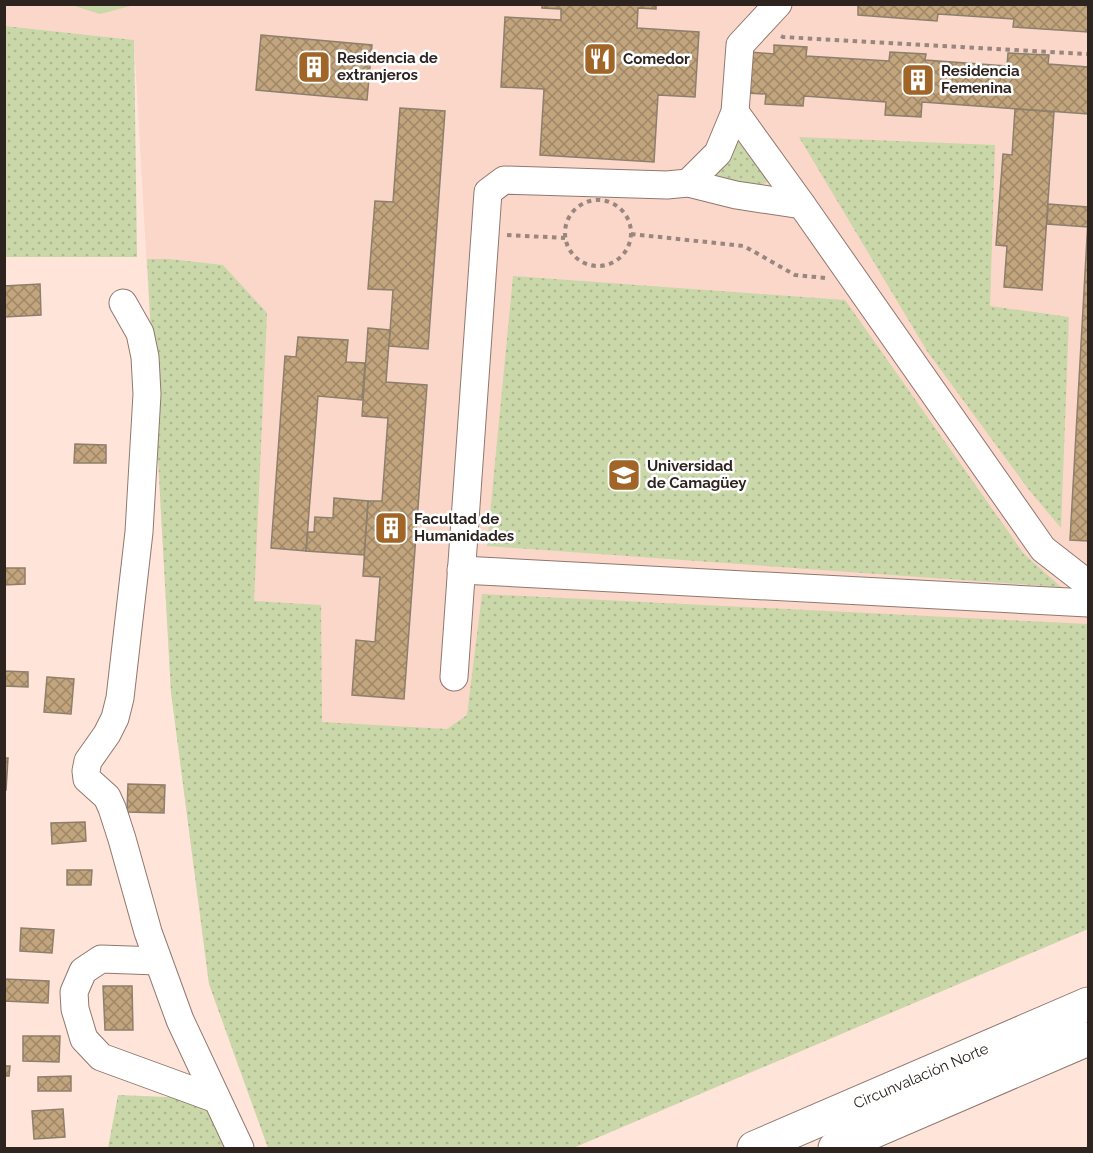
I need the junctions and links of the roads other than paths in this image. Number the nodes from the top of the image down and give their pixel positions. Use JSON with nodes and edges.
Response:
{"nodes":[{"id":1,"x":771,"y":12,"type":"edge"},
{"id":2,"x":735,"y":112,"type":"junction"},
{"id":3,"x":688,"y":183,"type":"junction"},
{"id":4,"x":802,"y":205,"type":"junction"},
{"id":5,"x":123,"y":303,"type":"dead end"},
{"id":6,"x":461,"y":570,"type":"junction"},
{"id":7,"x":1089,"y":584,"type":"edge"},
{"id":8,"x":1089,"y":603,"type":"edge"},
{"id":9,"x":454,"y":676,"type":"dead end"},
{"id":10,"x":158,"y":961,"type":"junction"},
{"id":11,"x":1089,"y":1004,"type":"edge"},
{"id":12,"x":1089,"y":1039,"type":"edge"},
{"id":13,"x":216,"y":1098,"type":"junction"},
{"id":14,"x":240,"y":1149,"type":"edge"},
{"id":15,"x":754,"y":1149,"type":"edge"},
{"id":16,"x":835,"y":1149,"type":"edge"}],
"edges":[{"from":1,"to":2,"type":"street"},
{"from":2,"to":3,"type":"street"},
{"from":2,"to":4,"type":"street"},
{"from":3,"to":4,"type":"street"},
{"from":3,"to":6,"type":"street"},
{"from":4,"to":7,"type":"street"},
{"from":5,"to":10,"type":"street"},
{"from":6,"to":8,"type":"street"},
{"from":6,"to":9,"type":"street"},
{"from":10,"to":13,"type":"street"},
{"from":10,"to":13,"type":"street"},
{"from":11,"to":15,"type":"highway","name":"Circunvalación Norte"},
{"from":12,"to":16,"type":"highway"},
{"from":13,"to":14,"type":"street"}]}
